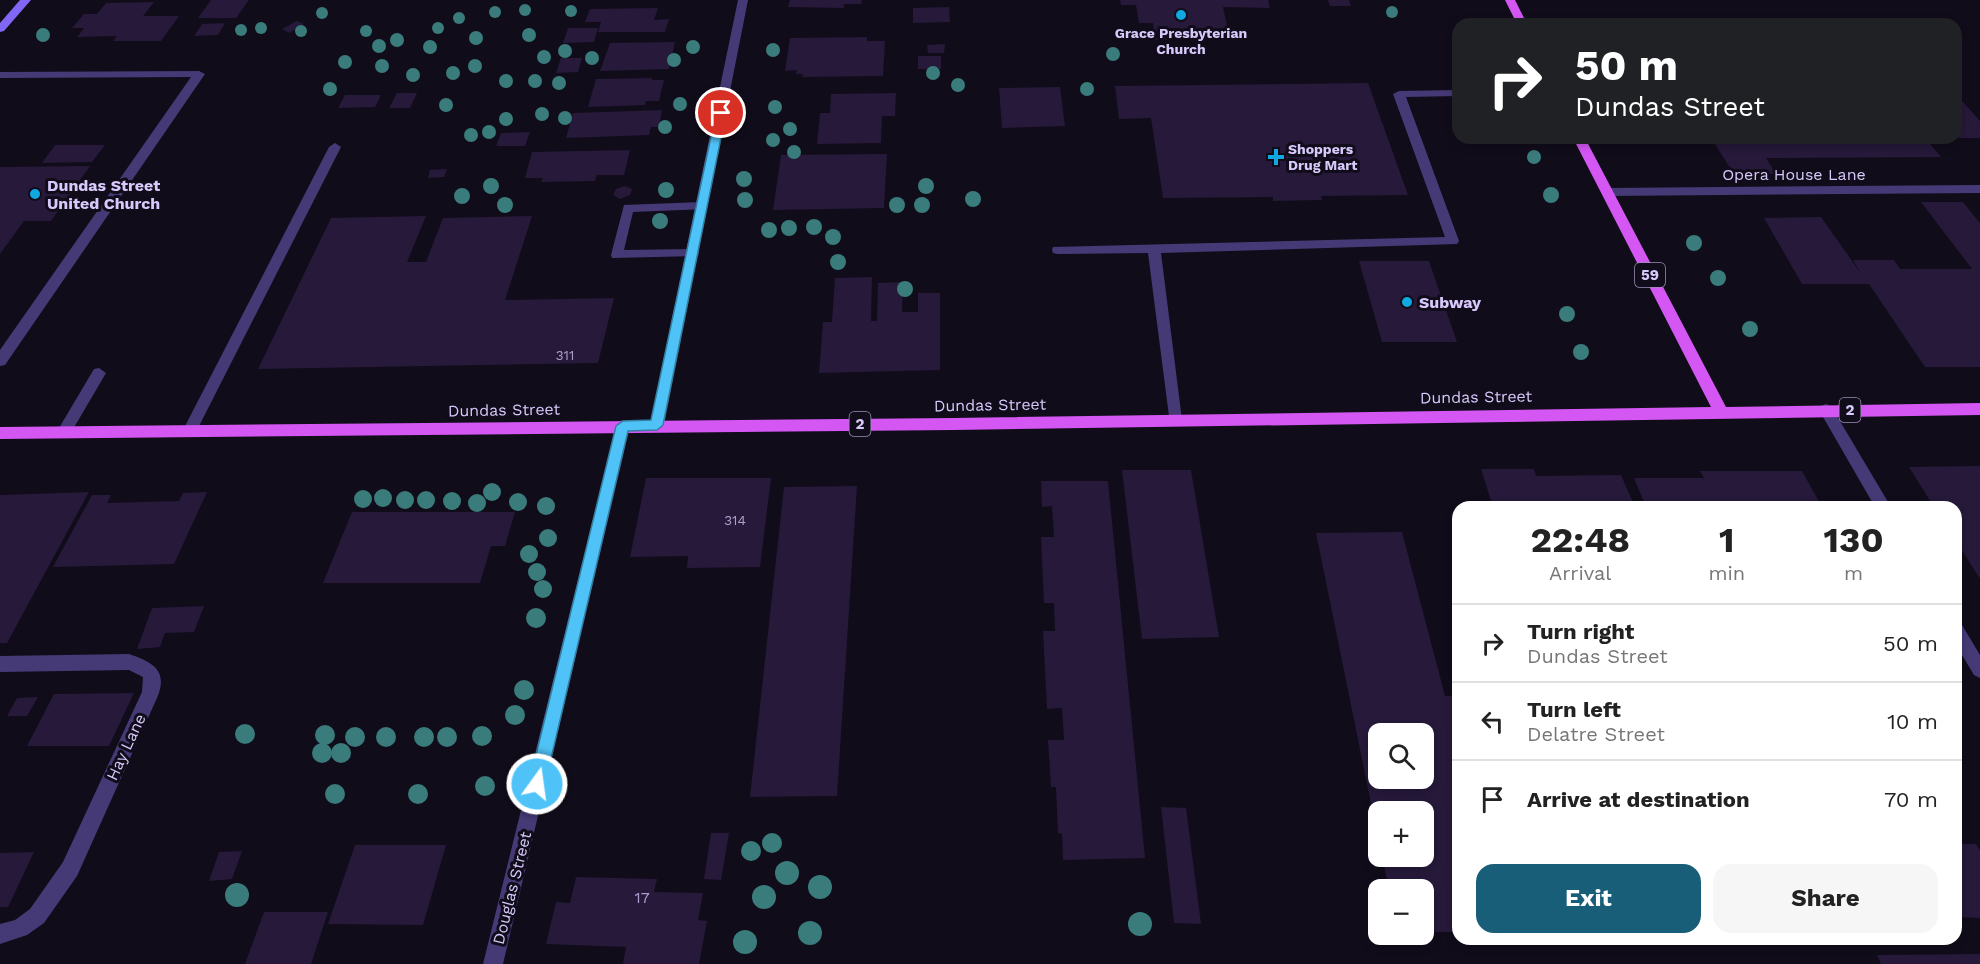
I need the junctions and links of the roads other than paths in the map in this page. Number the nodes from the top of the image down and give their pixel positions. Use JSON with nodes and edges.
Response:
{"nodes":[{"id":1,"x":26,"y":0,"type":"edge"},
{"id":2,"x":743,"y":0,"type":"edge"},
{"id":3,"x":1510,"y":0,"type":"edge"},
{"id":4,"x":1519,"y":18,"type":"edge"},
{"id":5,"x":0,"y":29,"type":"edge"},
{"id":6,"x":0,"y":75,"type":"edge"},
{"id":7,"x":1452,"y":93,"type":"edge"},
{"id":8,"x":1582,"y":144,"type":"edge"},
{"id":9,"x":335,"y":147,"type":"dead end"},
{"id":10,"x":1980,"y":189,"type":"edge"},
{"id":11,"x":1607,"y":192,"type":"junction"},
{"id":12,"x":702,"y":206,"type":"junction"},
{"id":13,"x":1154,"y":249,"type":"junction"},
{"id":14,"x":1058,"y":250,"type":"dead end"},
{"id":15,"x":693,"y":253,"type":"junction"},
{"id":16,"x":0,"y":361,"type":"edge"},
{"id":17,"x":99,"y":373,"type":"dead end"},
{"id":18,"x":1826,"y":410,"type":"junction"},
{"id":19,"x":1980,"y":410,"type":"edge"},
{"id":20,"x":1721,"y":412,"type":"junction"},
{"id":21,"x":1174,"y":420,"type":"junction"},
{"id":22,"x":657,"y":425,"type":"junction"},
{"id":23,"x":623,"y":426,"type":"junction"},
{"id":24,"x":190,"y":430,"type":"junction"},
{"id":25,"x":64,"y":432,"type":"junction"},
{"id":26,"x":0,"y":433,"type":"edge"},
{"id":27,"x":1879,"y":501,"type":"edge"},
{"id":28,"x":1962,"y":640,"type":"edge"},
{"id":29,"x":0,"y":664,"type":"edge"},
{"id":30,"x":1980,"y":670,"type":"edge"},
{"id":31,"x":0,"y":934,"type":"edge"},
{"id":32,"x":493,"y":964,"type":"edge"}],
"edges":[{"from":1,"to":5,"type":"main road"},
{"from":2,"to":12,"type":"street"},
{"from":3,"to":4,"type":"main road"},
{"from":6,"to":16,"type":"street"},
{"from":7,"to":13,"type":"street"},
{"from":8,"to":11,"type":"main road","number":"59"},
{"from":9,"to":24,"type":"street"},
{"from":10,"to":11,"type":"street","name":"Opera House Lane"},
{"from":11,"to":20,"type":"main road","number":"59"},
{"from":12,"to":15,"type":"street"},
{"from":12,"to":15,"type":"street"},
{"from":13,"to":14,"type":"street"},
{"from":13,"to":21,"type":"street"},
{"from":15,"to":22,"type":"street"},
{"from":17,"to":25,"type":"street"},
{"from":18,"to":19,"type":"main road","name":"Dundas Street","number":"2"},
{"from":18,"to":20,"type":"main road","name":"Dundas Street","number":"2"},
{"from":18,"to":27,"type":"street"},
{"from":20,"to":21,"type":"main road","name":"Dundas Street","number":"2"},
{"from":21,"to":22,"type":"main road","name":"Dundas Street","number":"2"},
{"from":22,"to":23,"type":"main road","name":"Dundas Street","number":"2"},
{"from":23,"to":24,"type":"main road","name":"Dundas Street","number":"2"},
{"from":23,"to":32,"type":"street","name":"Douglas Street"},
{"from":24,"to":25,"type":"main road","name":"Dundas Street","number":"2"},
{"from":25,"to":26,"type":"main road","name":"Dundas Street","number":"2"},
{"from":28,"to":30,"type":"street"},
{"from":29,"to":31,"type":"street","name":"Hay Lane"}]}
